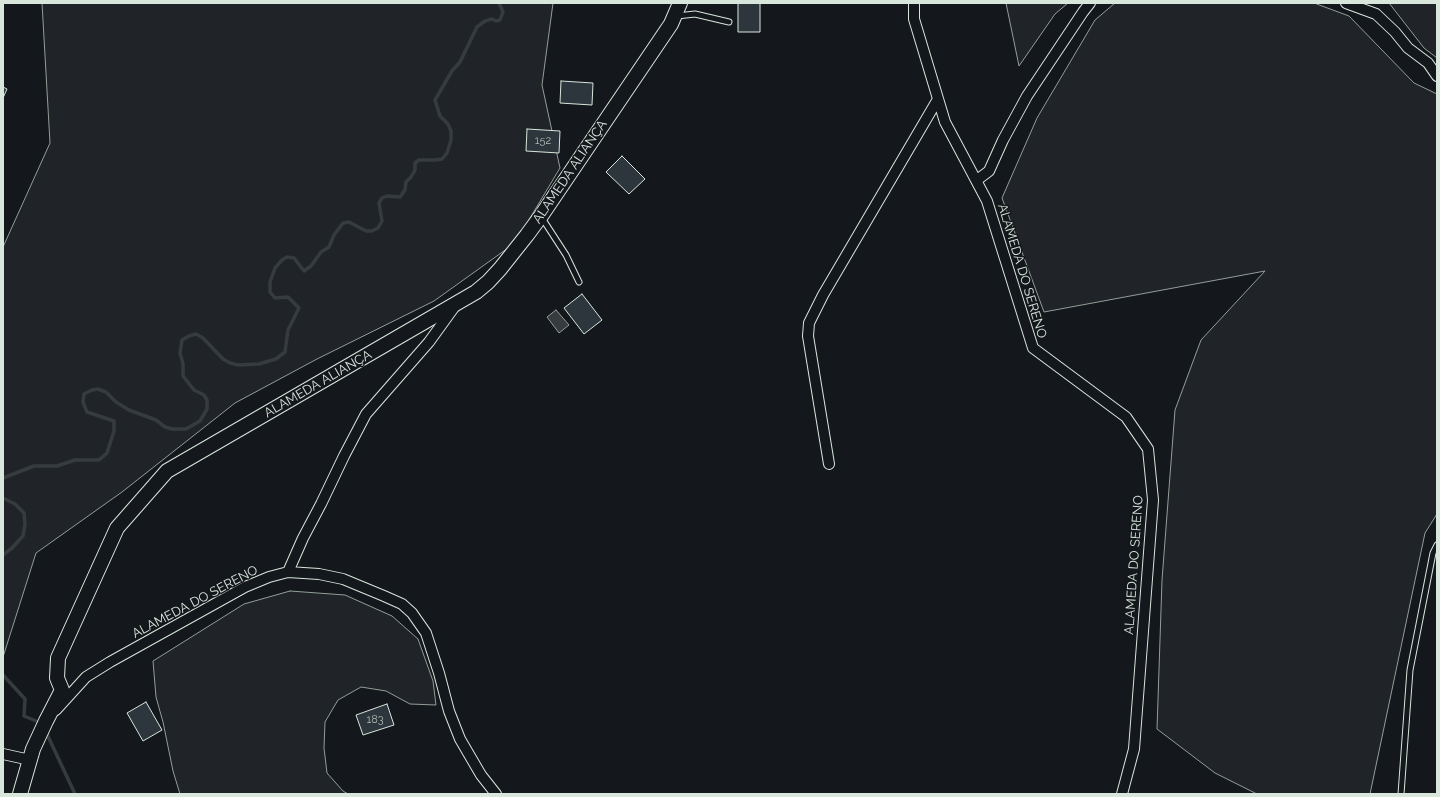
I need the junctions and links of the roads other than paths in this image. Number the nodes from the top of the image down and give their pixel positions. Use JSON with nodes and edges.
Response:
{"nodes":[{"id":1,"x":914,"y":3,"type":"edge"},
{"id":2,"x":1090,"y":3,"type":"edge"},
{"id":3,"x":1346,"y":3,"type":"edge"},
{"id":4,"x":677,"y":9,"type":"edge"},
{"id":5,"x":729,"y":22,"type":"dead end"},
{"id":6,"x":1437,"y":76,"type":"edge"},
{"id":7,"x":938,"y":99,"type":"junction"},
{"id":8,"x":977,"y":180,"type":"junction"},
{"id":9,"x":541,"y":216,"type":"junction"},
{"id":10,"x":579,"y":282,"type":"dead end"},
{"id":11,"x":458,"y":303,"type":"junction"},
{"id":12,"x":829,"y":464,"type":"dead end"},
{"id":13,"x":1437,"y":545,"type":"edge"},
{"id":14,"x":288,"y":572,"type":"junction"},
{"id":15,"x":46,"y":721,"type":"junction"},
{"id":16,"x":3,"y":754,"type":"edge"},
{"id":17,"x":32,"y":755,"type":"junction"},
{"id":18,"x":20,"y":794,"type":"edge"},
{"id":19,"x":496,"y":794,"type":"edge"},
{"id":20,"x":1122,"y":794,"type":"edge"},
{"id":21,"x":1401,"y":794,"type":"edge"}],
"edges":[{"from":1,"to":7,"type":"street","name":"ALAMEDA DO SERENO"},
{"from":2,"to":8,"type":"street"},
{"from":3,"to":6,"type":"street"},
{"from":4,"to":5,"type":"lane"},
{"from":4,"to":9,"type":"street","name":"ALAMEDA ALIANÇA"},
{"from":7,"to":8,"type":"street","name":"ALAMEDA DO SERENO"},
{"from":7,"to":12,"type":"street"},
{"from":8,"to":20,"type":"street","name":"ALAMEDA DO SERENO"},
{"from":9,"to":10,"type":"lane"},
{"from":9,"to":11,"type":"street","name":"ALAMEDA ALIANÇA"},
{"from":11,"to":14,"type":"street"},
{"from":11,"to":15,"type":"street","name":"ALAMEDA ALIANÇA"},
{"from":13,"to":21,"type":"lane"},
{"from":14,"to":15,"type":"street","name":"ALAMEDA DO SERENO"},
{"from":14,"to":19,"type":"street","name":"ALAMEDA DO SERENO"},
{"from":15,"to":17,"type":"street","name":"ALAMEDA ALIANÇA"},
{"from":16,"to":17,"type":"street"},
{"from":17,"to":18,"type":"street","name":"ALAMEDA ALIANÇA"}]}
